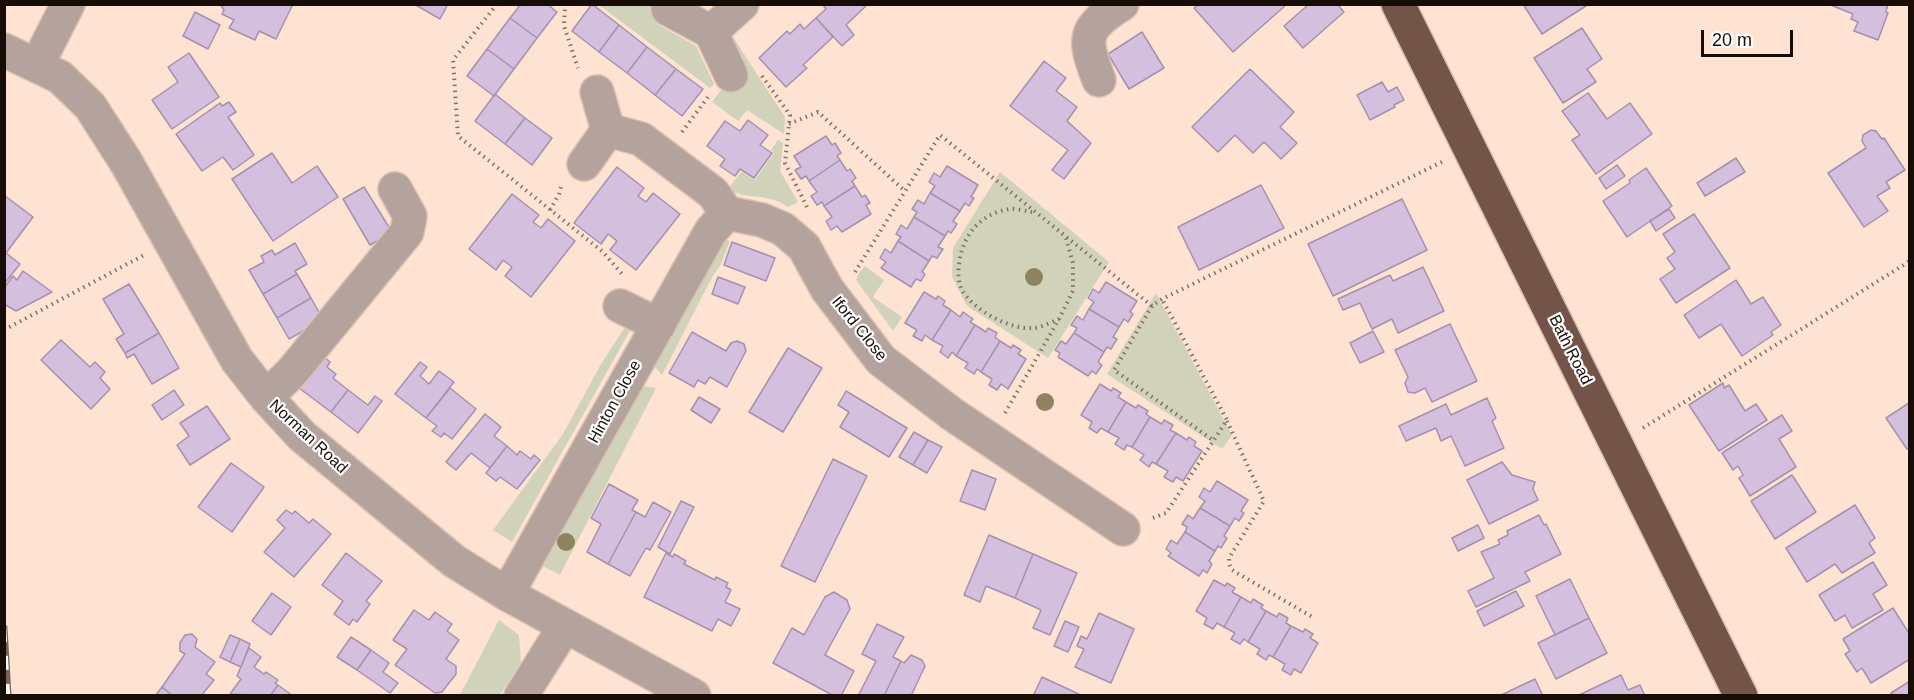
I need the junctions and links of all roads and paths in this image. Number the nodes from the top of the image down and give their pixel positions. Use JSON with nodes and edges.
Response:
{"nodes":[{"id":1,"x":68,"y":4,"type":"edge"},
{"id":2,"x":497,"y":4,"type":"edge"},
{"id":3,"x":742,"y":4,"type":"edge"},
{"id":4,"x":1122,"y":4,"type":"edge"},
{"id":5,"x":1398,"y":4,"type":"edge"},
{"id":6,"x":668,"y":9,"type":"dead end"},
{"id":7,"x":711,"y":32,"type":"junction"},
{"id":8,"x":4,"y":50,"type":"edge"},
{"id":9,"x":37,"y":65,"type":"junction"},
{"id":10,"x":733,"y":79,"type":"junction"},
{"id":11,"x":1099,"y":80,"type":"dead end"},
{"id":12,"x":597,"y":92,"type":"dead end"},
{"id":13,"x":789,"y":124,"type":"junction"},
{"id":14,"x":608,"y":130,"type":"junction"},
{"id":15,"x":1469,"y":148,"type":"junction"},
{"id":16,"x":663,"y":156,"type":"junction"},
{"id":17,"x":584,"y":164,"type":"dead end"},
{"id":18,"x":395,"y":189,"type":"dead end"},
{"id":19,"x":905,"y":191,"type":"junction"},
{"id":20,"x":1034,"y":212,"type":"junction"},
{"id":21,"x":727,"y":213,"type":"junction"},
{"id":22,"x":1066,"y":237,"type":"junction"},
{"id":23,"x":793,"y":238,"type":"junction"},
{"id":24,"x":170,"y":242,"type":"junction"},
{"id":25,"x":1910,"y":261,"type":"edge"},
{"id":26,"x":622,"y":291,"type":"joint"},
{"id":27,"x":1162,"y":298,"type":"junction"},
{"id":28,"x":836,"y":301,"type":"junction"},
{"id":29,"x":1152,"y":306,"type":"junction"},
{"id":30,"x":1059,"y":320,"type":"junction"},
{"id":31,"x":659,"y":325,"type":"junction"},
{"id":32,"x":4,"y":330,"type":"edge"},
{"id":33,"x":266,"y":398,"type":"junction"},
{"id":34,"x":1227,"y":420,"type":"junction"},
{"id":35,"x":990,"y":439,"type":"junction"},
{"id":36,"x":1213,"y":440,"type":"junction"},
{"id":37,"x":1617,"y":444,"type":"junction"},
{"id":38,"x":1123,"y":529,"type":"joint"},
{"id":39,"x":507,"y":594,"type":"junction"},
{"id":40,"x":1314,"y":618,"type":"dead end"},
{"id":41,"x":565,"y":626,"type":"junction"},
{"id":42,"x":522,"y":696,"type":"edge"},
{"id":43,"x":694,"y":696,"type":"edge"},
{"id":44,"x":1740,"y":696,"type":"edge"}],
"edges":[{"from":1,"to":9,"type":"street"},
{"from":2,"to":26,"type":"path"},
{"from":3,"to":7,"type":"street"},
{"from":4,"to":11,"type":"street"},
{"from":5,"to":15,"type":"highway","name":"Bath Road"},
{"from":6,"to":7,"type":"street"},
{"from":7,"to":10,"type":"street"},
{"from":8,"to":9,"type":"street","name":"Norman Road"},
{"from":9,"to":24,"type":"street","name":"Norman Road"},
{"from":10,"to":13,"type":"path"},
{"from":10,"to":16,"type":"path"},
{"from":12,"to":14,"type":"street"},
{"from":13,"to":19,"type":"path"},
{"from":13,"to":23,"type":"path"},
{"from":14,"to":16,"type":"street"},
{"from":14,"to":17,"type":"street"},
{"from":15,"to":27,"type":"path"},
{"from":15,"to":37,"type":"highway","name":"Bath Road"},
{"from":16,"to":21,"type":"street"},
{"from":18,"to":33,"type":"street"},
{"from":19,"to":20,"type":"path"},
{"from":19,"to":28,"type":"path"},
{"from":20,"to":22,"type":"path"},
{"from":20,"to":30,"type":"path"},
{"from":21,"to":23,"type":"street","name":"Iford Close"},
{"from":21,"to":31,"type":"street","name":"Hinton Close"},
{"from":22,"to":29,"type":"path"},
{"from":22,"to":30,"type":"path"},
{"from":23,"to":28,"type":"street","name":"Iford Close"},
{"from":24,"to":32,"type":"path"},
{"from":24,"to":33,"type":"street","name":"Norman Road"},
{"from":25,"to":37,"type":"path"},
{"from":26,"to":31,"type":"street"},
{"from":27,"to":29,"type":"path"},
{"from":27,"to":34,"type":"path"},
{"from":28,"to":35,"type":"street","name":"Iford Close"},
{"from":29,"to":36,"type":"path"},
{"from":30,"to":35,"type":"path"},
{"from":31,"to":39,"type":"street","name":"Hinton Close"},
{"from":33,"to":39,"type":"street","name":"Norman Road"},
{"from":34,"to":36,"type":"path"},
{"from":34,"to":40,"type":"path"},
{"from":35,"to":38,"type":"street","name":"Iford Close"},
{"from":36,"to":38,"type":"path"},
{"from":37,"to":44,"type":"highway","name":"Bath Road"},
{"from":39,"to":41,"type":"street","name":"Norman Road"},
{"from":41,"to":42,"type":"street"},
{"from":41,"to":43,"type":"street","name":"Norman Road"}]}
